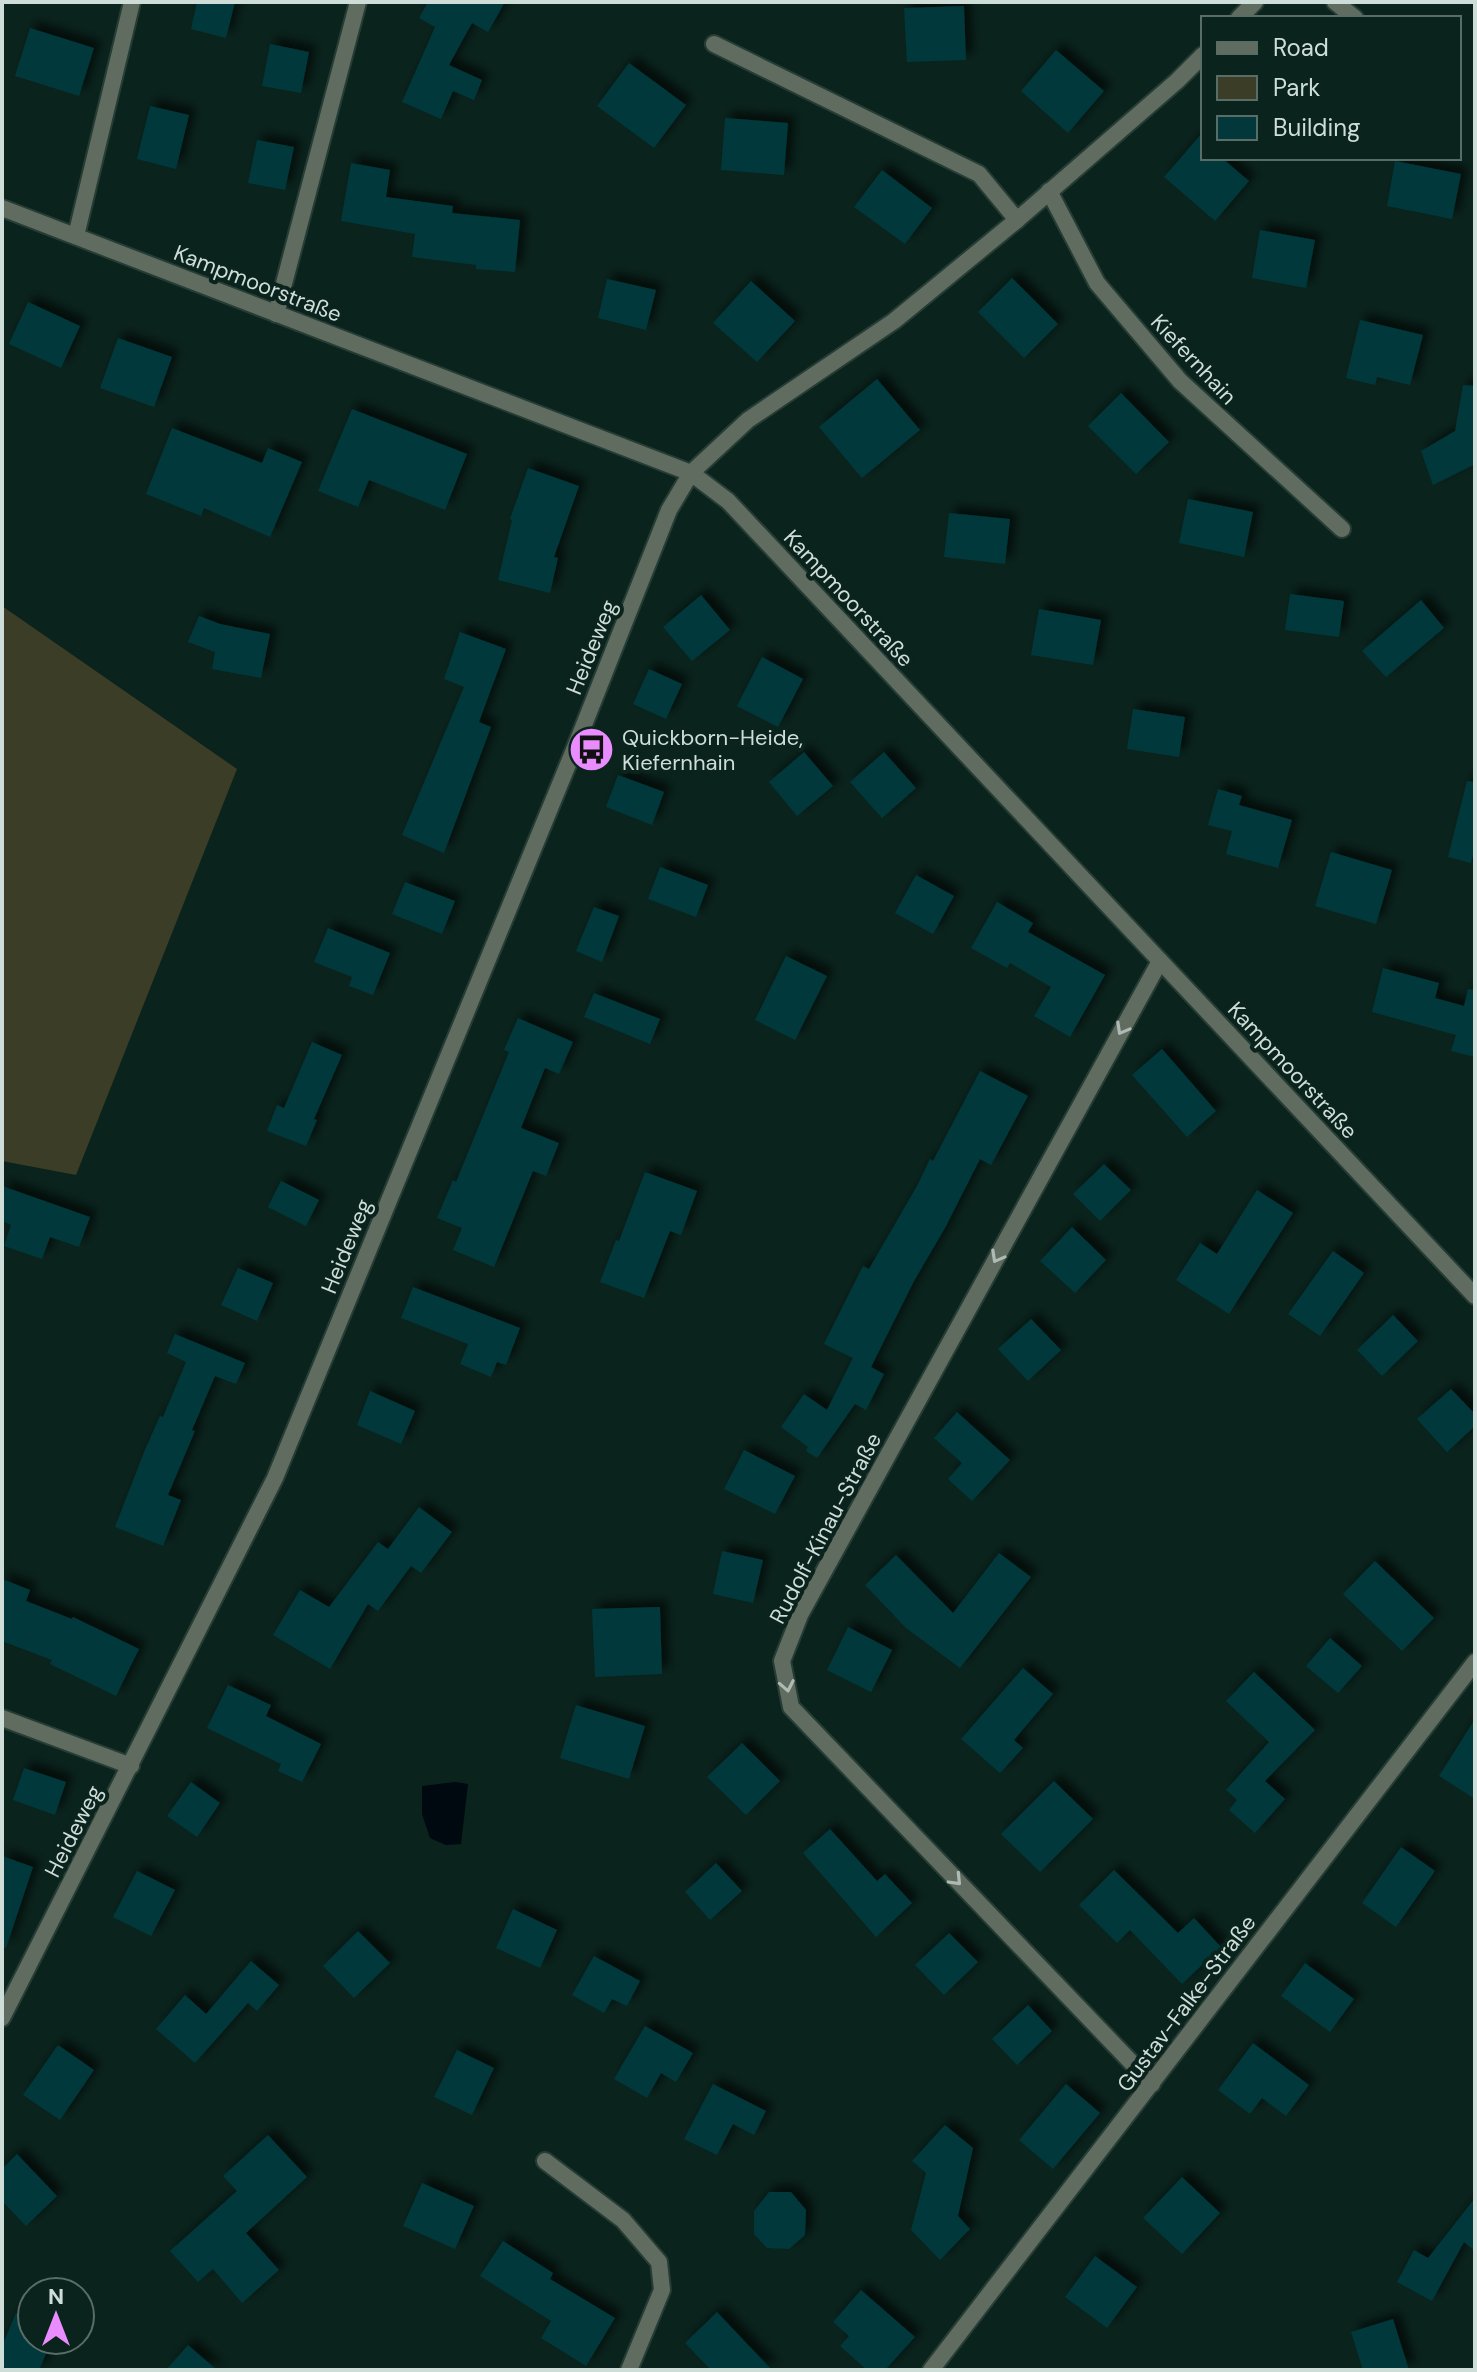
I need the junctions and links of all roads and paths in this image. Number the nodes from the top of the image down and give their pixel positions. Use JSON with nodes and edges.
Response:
{"nodes":[{"id":1,"x":132,"y":2,"type":"edge"},
{"id":2,"x":358,"y":2,"type":"edge"},
{"id":3,"x":1335,"y":2,"type":"edge"},
{"id":4,"x":1352,"y":16,"type":"edge"},
{"id":5,"x":714,"y":44,"type":"dead end"},
{"id":6,"x":1201,"y":57,"type":"edge"},
{"id":7,"x":1049,"y":191,"type":"junction"},
{"id":8,"x":2,"y":208,"type":"edge"},
{"id":9,"x":1017,"y":220,"type":"junction"},
{"id":10,"x":76,"y":236,"type":"junction"},
{"id":11,"x":276,"y":314,"type":"junction"},
{"id":12,"x":691,"y":473,"type":"junction"},
{"id":13,"x":1342,"y":529,"type":"dead end"},
{"id":14,"x":1160,"y":961,"type":"junction"},
{"id":15,"x":1475,"y":1296,"type":"edge"},
{"id":16,"x":1475,"y":1662,"type":"edge"},
{"id":17,"x":2,"y":1718,"type":"edge"},
{"id":18,"x":131,"y":1766,"type":"junction"},
{"id":19,"x":2,"y":2018,"type":"edge"},
{"id":20,"x":1152,"y":2084,"type":"junction"},
{"id":21,"x":545,"y":2161,"type":"dead end"},
{"id":22,"x":629,"y":2370,"type":"edge"},
{"id":23,"x":931,"y":2370,"type":"edge"}],
"edges":[{"from":1,"to":10,"type":"street"},
{"from":2,"to":11,"type":"street"},
{"from":3,"to":4,"type":"street"},
{"from":5,"to":9,"type":"street"},
{"from":6,"to":7,"type":"street"},
{"from":7,"to":9,"type":"street"},
{"from":7,"to":13,"type":"street","name":"Kiefernhain"},
{"from":8,"to":10,"type":"street","name":"Kampmoorstraße"},
{"from":9,"to":12,"type":"street"},
{"from":10,"to":11,"type":"street","name":"Kampmoorstraße"},
{"from":11,"to":12,"type":"street","name":"Kampmoorstraße"},
{"from":12,"to":14,"type":"street","name":"Kampmoorstraße"},
{"from":12,"to":18,"type":"street","name":"Heideweg"},
{"from":14,"to":15,"type":"street","name":"Kampmoorstraße"},
{"from":14,"to":20,"type":"street","name":"Rudolf-Kinau-Straße","one_way":true},
{"from":16,"to":20,"type":"street","name":"Gustav-Falke-Straße"},
{"from":17,"to":18,"type":"street"},
{"from":18,"to":19,"type":"street","name":"Heideweg"},
{"from":20,"to":23,"type":"street","name":"Gustav-Falke-Straße"},
{"from":21,"to":22,"type":"street"}]}
